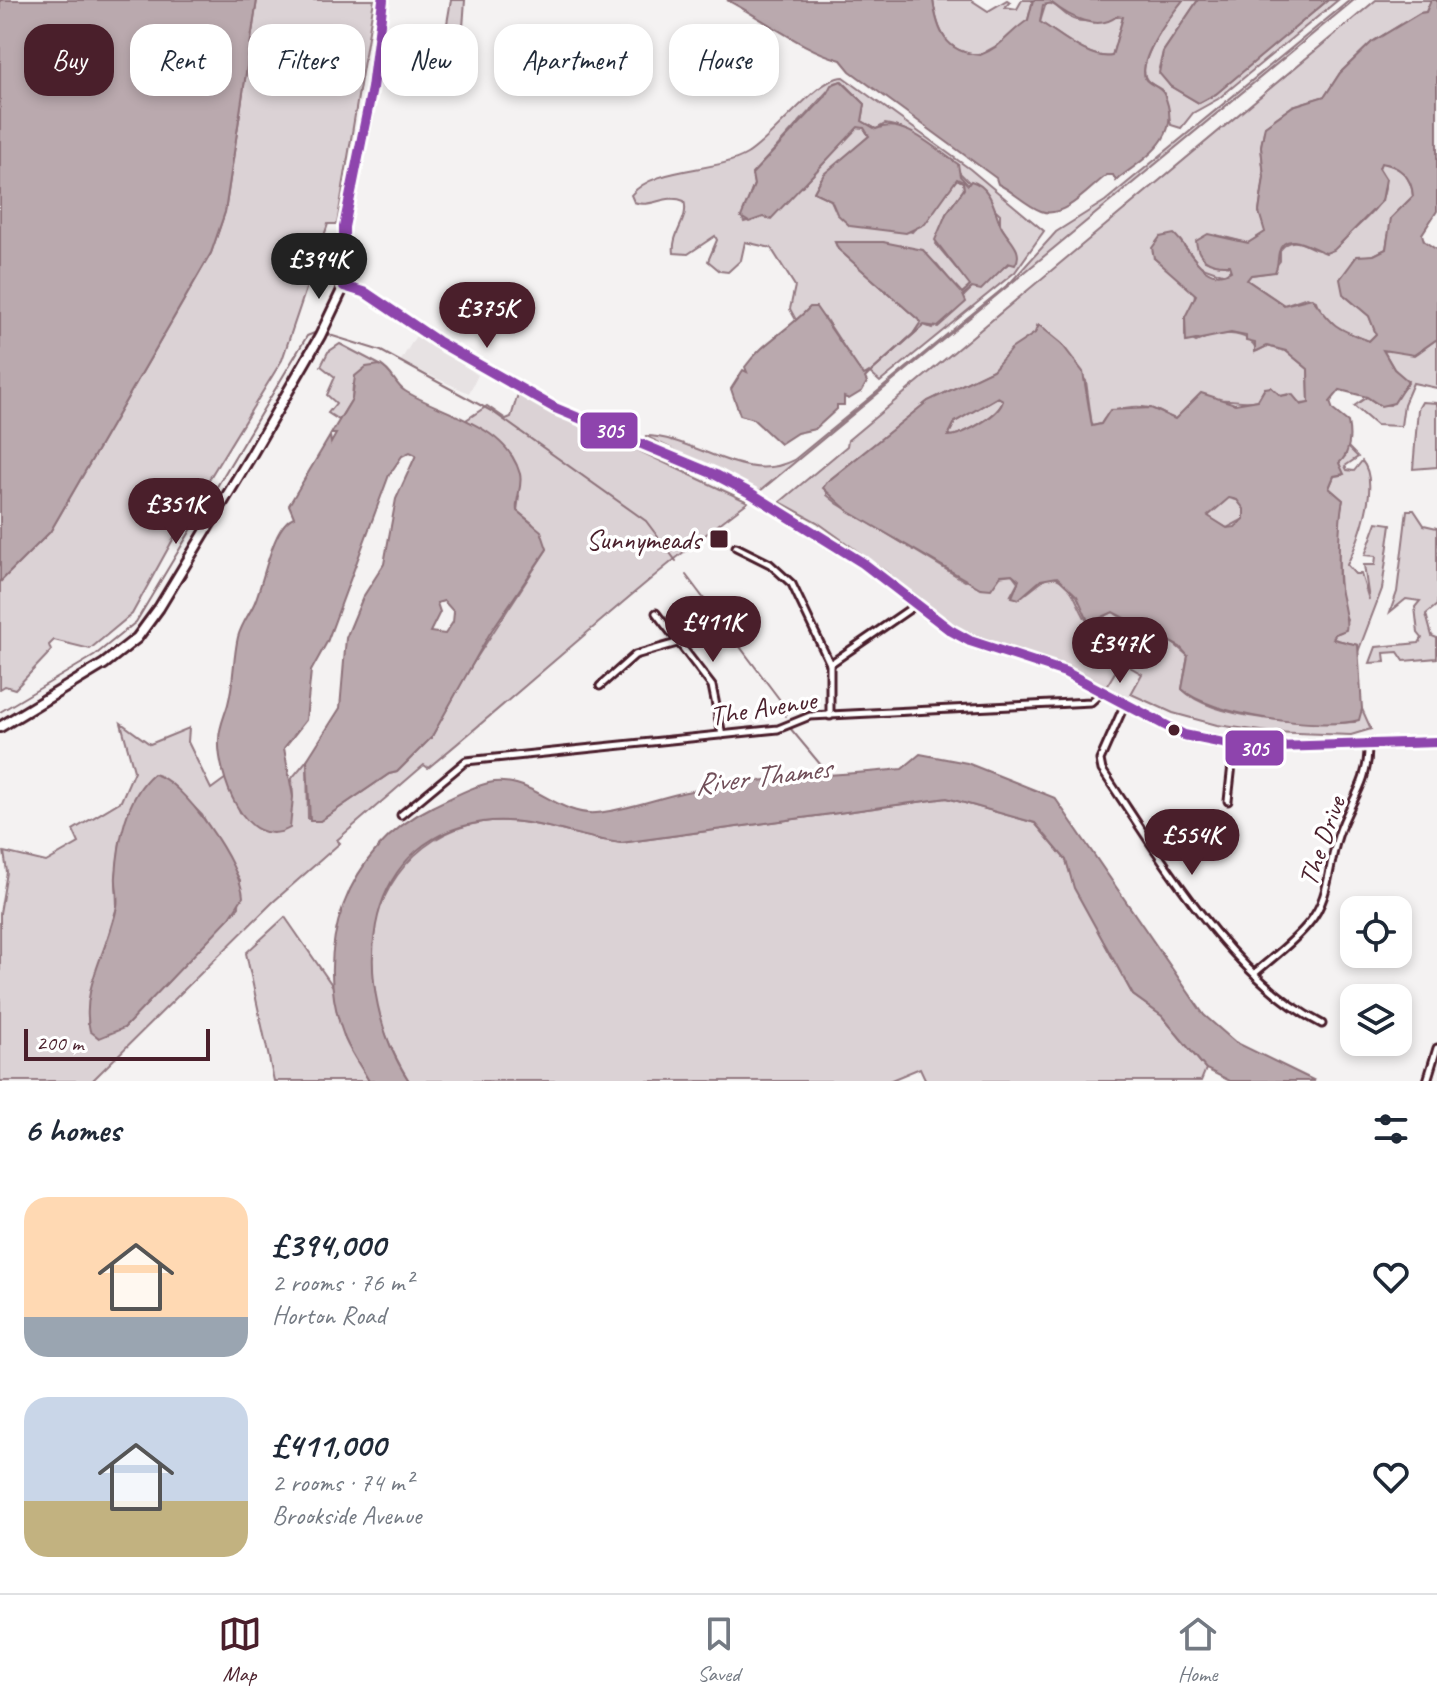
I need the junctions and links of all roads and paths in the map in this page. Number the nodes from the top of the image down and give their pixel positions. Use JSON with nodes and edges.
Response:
{"nodes":[{"id":1,"x":383,"y":0,"type":"edge"},
{"id":2,"x":344,"y":286,"type":"junction"},
{"id":3,"x":736,"y":547,"type":"dead end"},
{"id":4,"x":918,"y":604,"type":"junction"},
{"id":5,"x":656,"y":613,"type":"dead end"},
{"id":6,"x":677,"y":643,"type":"junction"},
{"id":7,"x":830,"y":664,"type":"junction"},
{"id":8,"x":600,"y":686,"type":"dead end"},
{"id":9,"x":1101,"y":693,"type":"junction"},
{"id":10,"x":1124,"y":706,"type":"junction"},
{"id":11,"x":830,"y":716,"type":"junction"},
{"id":12,"x":0,"y":727,"type":"edge"},
{"id":13,"x":722,"y":735,"type":"junction"},
{"id":14,"x":1437,"y":742,"type":"edge"},
{"id":15,"x":1368,"y":745,"type":"junction"},
{"id":16,"x":1234,"y":746,"type":"junction"},
{"id":17,"x":1228,"y":801,"type":"dead end"},
{"id":18,"x":401,"y":815,"type":"dead end"},
{"id":19,"x":1255,"y":973,"type":"junction"},
{"id":20,"x":1322,"y":1024,"type":"dead end"},
{"id":21,"x":1437,"y":1048,"type":"edge"},
{"id":22,"x":1427,"y":1081,"type":"edge"}],
"edges":[{"from":1,"to":2,"type":"street"},
{"from":2,"to":4,"type":"main road"},
{"from":2,"to":12,"type":"main road"},
{"from":3,"to":7,"type":"street"},
{"from":4,"to":7,"type":"street"},
{"from":4,"to":9,"type":"main road"},
{"from":5,"to":6,"type":"street"},
{"from":6,"to":8,"type":"street"},
{"from":6,"to":13,"type":"street"},
{"from":7,"to":11,"type":"street"},
{"from":9,"to":10,"type":"main road"},
{"from":9,"to":11,"type":"street","name":"The Avenue"},
{"from":10,"to":16,"type":"main road"},
{"from":10,"to":19,"type":"street"},
{"from":11,"to":13,"type":"street","name":"The Avenue"},
{"from":13,"to":18,"type":"street","name":"The Avenue"},
{"from":14,"to":15,"type":"main road"},
{"from":15,"to":16,"type":"main road"},
{"from":15,"to":19,"type":"street","name":"The Drive"},
{"from":16,"to":17,"type":"street"},
{"from":19,"to":20,"type":"street"},
{"from":21,"to":22,"type":"street"}]}
